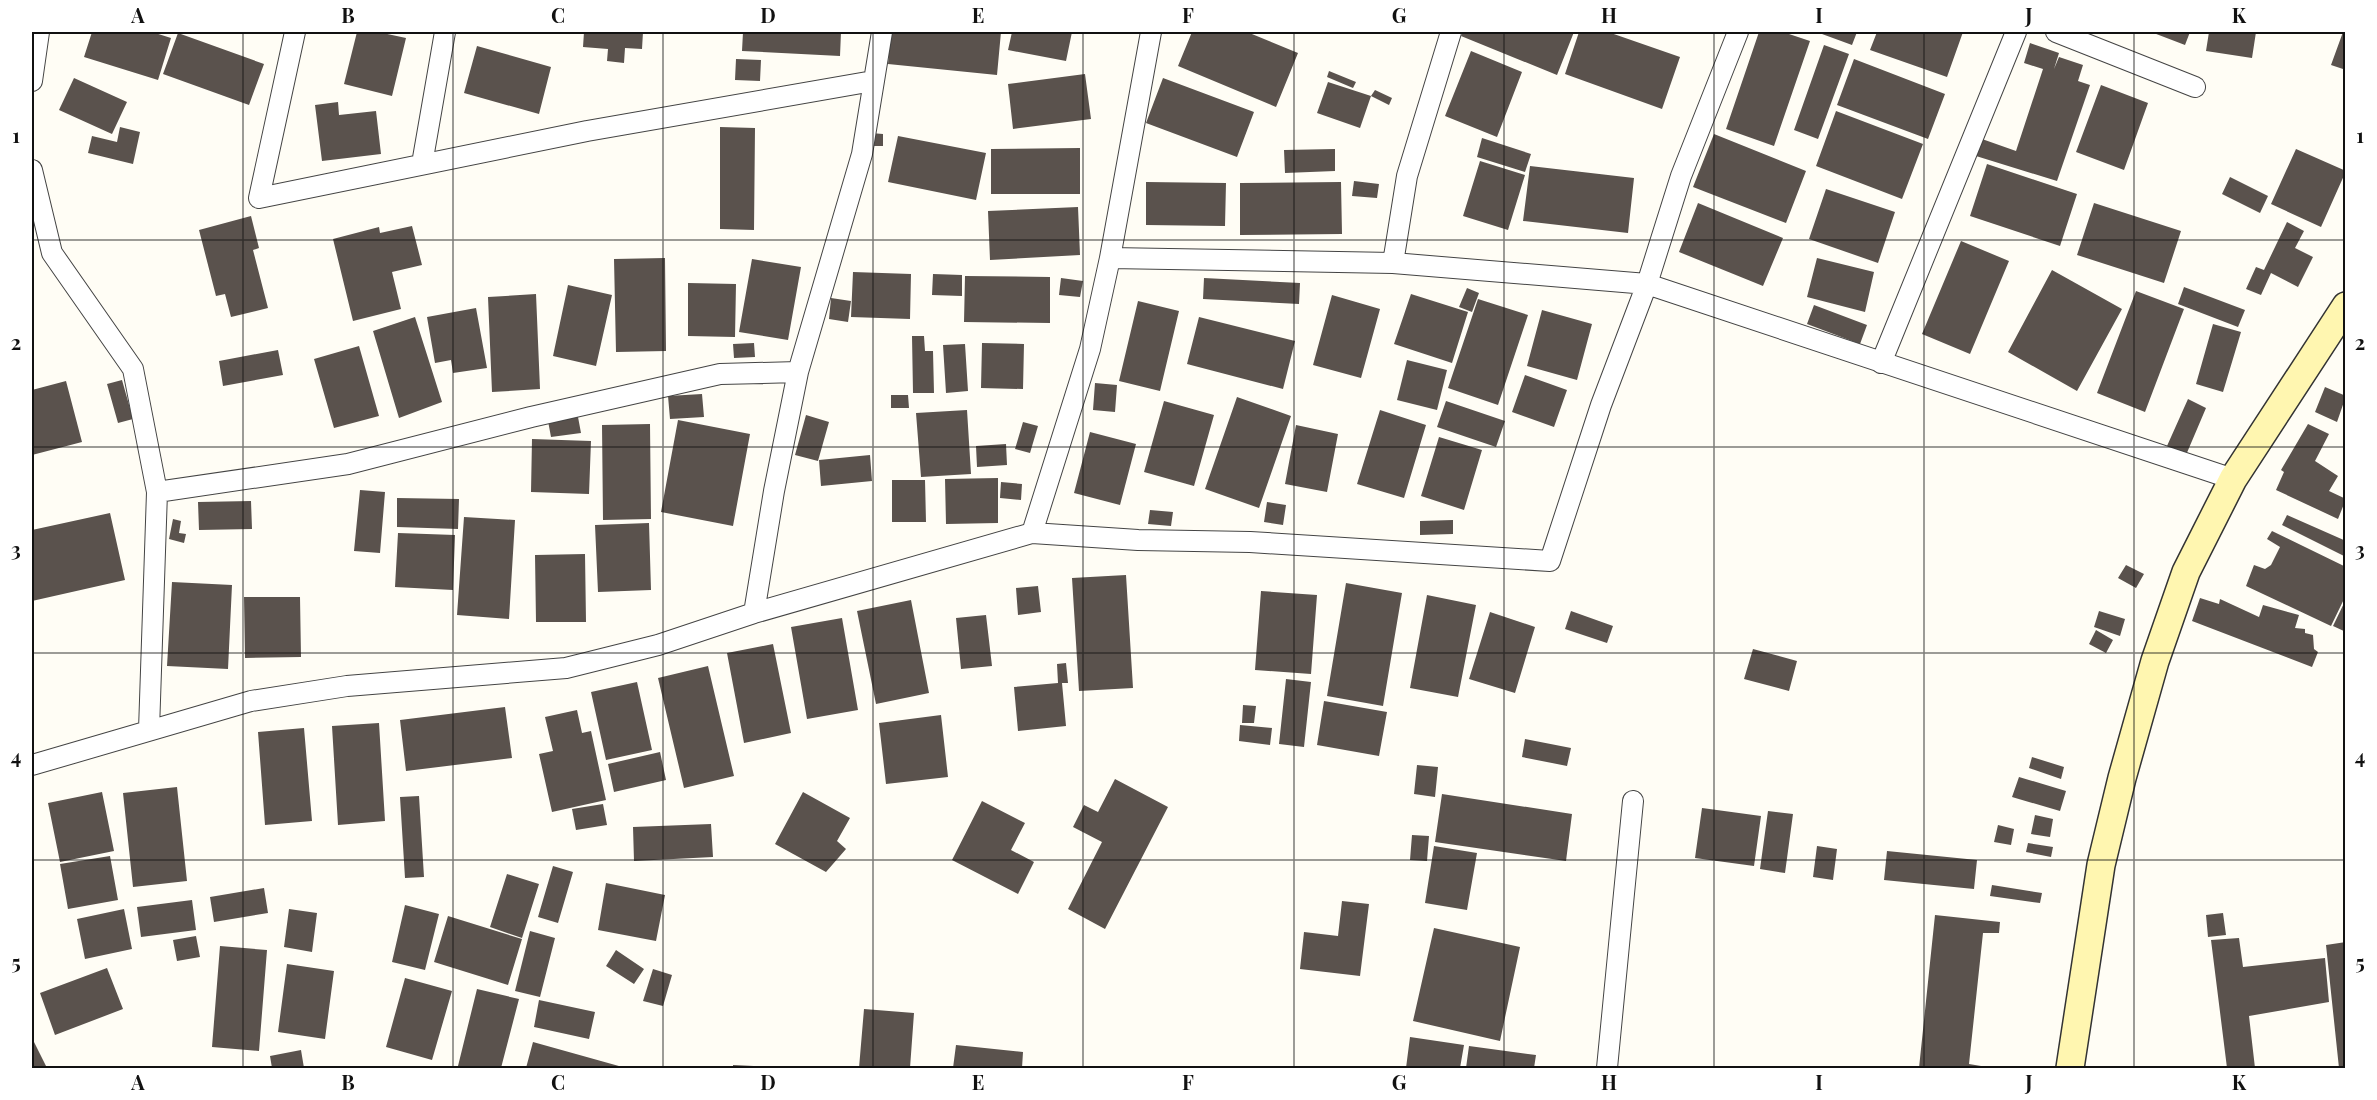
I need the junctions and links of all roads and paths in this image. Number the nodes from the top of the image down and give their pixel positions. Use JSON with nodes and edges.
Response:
{"nodes":[{"id":1,"x":39,"y":32,"type":"edge"},
{"id":2,"x":295,"y":32,"type":"edge"},
{"id":3,"x":445,"y":32,"type":"edge"},
{"id":4,"x":882,"y":32,"type":"edge"},
{"id":5,"x":1151,"y":32,"type":"edge"},
{"id":6,"x":1451,"y":32,"type":"edge"},
{"id":7,"x":1737,"y":32,"type":"edge"},
{"id":8,"x":2016,"y":32,"type":"edge"},
{"id":9,"x":2056,"y":32,"type":"edge"},
{"id":10,"x":32,"y":81,"type":"edge"},
{"id":11,"x":873,"y":81,"type":"junction"},
{"id":12,"x":2195,"y":87,"type":"dead end"},
{"id":13,"x":422,"y":164,"type":"junction"},
{"id":14,"x":32,"y":170,"type":"edge"},
{"id":15,"x":1110,"y":258,"type":"junction"},
{"id":16,"x":1393,"y":262,"type":"junction"},
{"id":17,"x":1647,"y":284,"type":"junction"},
{"id":18,"x":2346,"y":306,"type":"edge"},
{"id":19,"x":1881,"y":363,"type":"junction"},
{"id":20,"x":798,"y":372,"type":"junction"},
{"id":21,"x":2234,"y":479,"type":"junction"},
{"id":22,"x":157,"y":492,"type":"junction"},
{"id":23,"x":1032,"y":533,"type":"junction"},
{"id":24,"x":754,"y":613,"type":"junction"},
{"id":25,"x":149,"y":730,"type":"junction"},
{"id":26,"x":32,"y":765,"type":"edge"},
{"id":27,"x":1633,"y":801,"type":"dead end"},
{"id":28,"x":1607,"y":1068,"type":"edge"},
{"id":29,"x":2070,"y":1068,"type":"edge"}],
"edges":[{"from":1,"to":10,"type":"street"},
{"from":2,"to":13,"type":"street"},
{"from":3,"to":13,"type":"street"},
{"from":4,"to":11,"type":"street"},
{"from":5,"to":15,"type":"street"},
{"from":6,"to":16,"type":"street"},
{"from":7,"to":17,"type":"street"},
{"from":8,"to":19,"type":"street"},
{"from":9,"to":12,"type":"street"},
{"from":11,"to":13,"type":"street"},
{"from":11,"to":20,"type":"street"},
{"from":14,"to":22,"type":"street"},
{"from":15,"to":16,"type":"street"},
{"from":15,"to":23,"type":"street"},
{"from":16,"to":17,"type":"street"},
{"from":17,"to":19,"type":"street"},
{"from":17,"to":23,"type":"street"},
{"from":18,"to":21,"type":"main road"},
{"from":19,"to":21,"type":"street"},
{"from":20,"to":22,"type":"street"},
{"from":20,"to":24,"type":"street"},
{"from":21,"to":29,"type":"main road"},
{"from":22,"to":25,"type":"street"},
{"from":23,"to":24,"type":"street"},
{"from":24,"to":25,"type":"street"},
{"from":25,"to":26,"type":"street"},
{"from":27,"to":28,"type":"street"}]}
